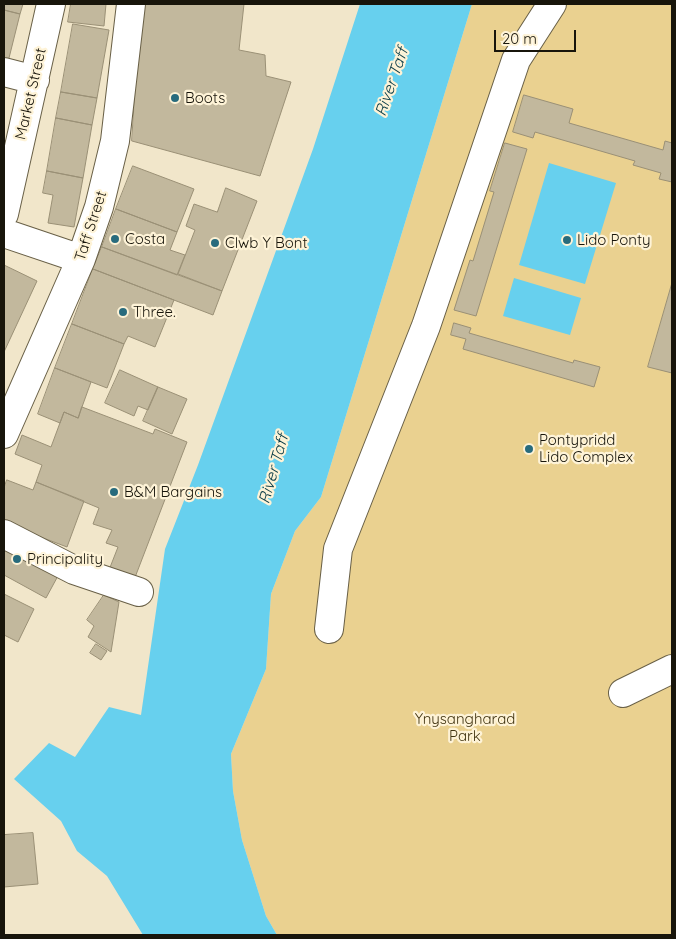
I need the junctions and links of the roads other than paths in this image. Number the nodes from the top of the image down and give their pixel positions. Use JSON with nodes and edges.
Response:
{"nodes":[{"id":1,"x":51,"y":4,"type":"edge"},
{"id":2,"x":131,"y":4,"type":"edge"},
{"id":3,"x":552,"y":4,"type":"edge"},
{"id":4,"x":4,"y":72,"type":"edge"},
{"id":5,"x":35,"y":80,"type":"junction"},
{"id":6,"x":4,"y":214,"type":"edge"},
{"id":7,"x":4,"y":233,"type":"edge"},
{"id":8,"x":81,"y":259,"type":"junction"},
{"id":9,"x":4,"y":434,"type":"edge"},
{"id":10,"x":4,"y":534,"type":"edge"},
{"id":11,"x":139,"y":592,"type":"dead end"},
{"id":12,"x":329,"y":629,"type":"dead end"},
{"id":13,"x":672,"y":669,"type":"edge"},
{"id":14,"x":623,"y":693,"type":"dead end"}],
"edges":[{"from":1,"to":5,"type":"street","name":"Market Street"},
{"from":2,"to":8,"type":"street","name":"Taff Street"},
{"from":3,"to":12,"type":"street"},
{"from":4,"to":5,"type":"street"},
{"from":5,"to":6,"type":"street","name":"Market Street"},
{"from":7,"to":8,"type":"street"},
{"from":8,"to":9,"type":"street","name":"Taff Street"},
{"from":10,"to":11,"type":"street"},
{"from":13,"to":14,"type":"street"}]}
